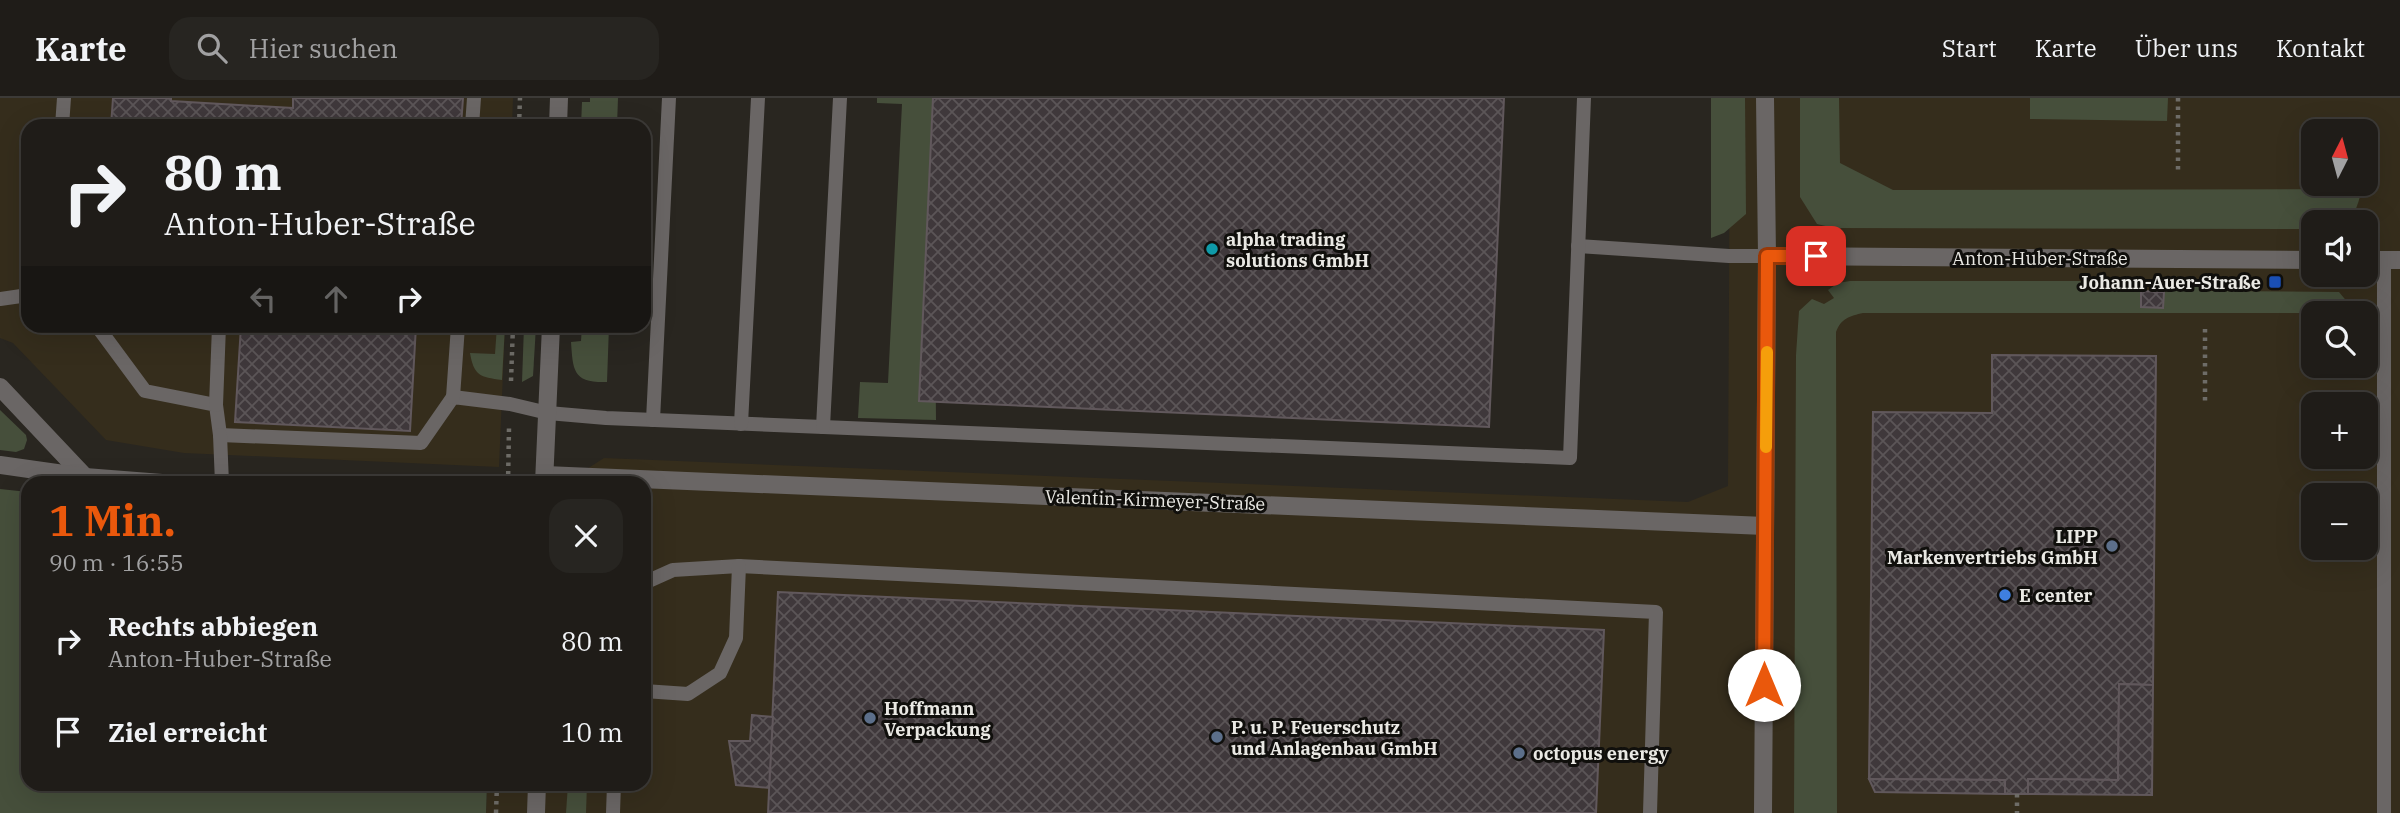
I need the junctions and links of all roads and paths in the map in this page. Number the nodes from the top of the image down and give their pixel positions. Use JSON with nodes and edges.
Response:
{"nodes":[{"id":1,"x":64,"y":98,"type":"edge"},
{"id":2,"x":474,"y":98,"type":"edge"},
{"id":3,"x":520,"y":98,"type":"edge"},
{"id":4,"x":559,"y":98,"type":"edge"},
{"id":5,"x":669,"y":98,"type":"edge"},
{"id":6,"x":758,"y":98,"type":"edge"},
{"id":7,"x":840,"y":98,"type":"edge"},
{"id":8,"x":1584,"y":98,"type":"edge"},
{"id":9,"x":1765,"y":98,"type":"edge"},
{"id":10,"x":2178,"y":98,"type":"edge"},
{"id":11,"x":62,"y":119,"type":"edge"},
{"id":12,"x":472,"y":119,"type":"edge"},
{"id":13,"x":519,"y":119,"type":"edge"},
{"id":14,"x":558,"y":119,"type":"edge"},
{"id":15,"x":2178,"y":174,"type":"dead end"},
{"id":16,"x":1578,"y":246,"type":"junction"},
{"id":17,"x":1767,"y":256,"type":"junction"},
{"id":18,"x":2301,"y":260,"type":"edge"},
{"id":19,"x":2383,"y":260,"type":"edge"},
{"id":20,"x":21,"y":296,"type":"edge"},
{"id":21,"x":0,"y":299,"type":"edge"},
{"id":22,"x":2205,"y":329,"type":"dead end"},
{"id":23,"x":102,"y":333,"type":"edge"},
{"id":24,"x":219,"y":333,"type":"edge"},
{"id":25,"x":458,"y":333,"type":"edge"},
{"id":26,"x":551,"y":333,"type":"edge"},
{"id":27,"x":0,"y":387,"type":"edge"},
{"id":28,"x":453,"y":397,"type":"junction"},
{"id":29,"x":2205,"y":402,"type":"dead end"},
{"id":30,"x":216,"y":405,"type":"junction"},
{"id":31,"x":548,"y":413,"type":"junction"},
{"id":32,"x":653,"y":420,"type":"junction"},
{"id":33,"x":741,"y":424,"type":"junction"},
{"id":34,"x":823,"y":427,"type":"junction"},
{"id":35,"x":220,"y":435,"type":"junction"},
{"id":36,"x":0,"y":465,"type":"edge"},
{"id":37,"x":78,"y":476,"type":"edge"},
{"id":38,"x":84,"y":476,"type":"edge"},
{"id":39,"x":222,"y":476,"type":"edge"},
{"id":40,"x":545,"y":476,"type":"edge"},
{"id":41,"x":651,"y":483,"type":"edge"},
{"id":42,"x":1765,"y":526,"type":"junction"},
{"id":43,"x":739,"y":566,"type":"junction"},
{"id":44,"x":651,"y":580,"type":"edge"},
{"id":45,"x":651,"y":691,"type":"edge"},
{"id":46,"x":497,"y":791,"type":"edge"},
{"id":47,"x":537,"y":791,"type":"edge"},
{"id":48,"x":614,"y":791,"type":"edge"},
{"id":49,"x":2017,"y":794,"type":"dead end"},
{"id":50,"x":496,"y":813,"type":"edge"},
{"id":51,"x":536,"y":813,"type":"edge"},
{"id":52,"x":613,"y":813,"type":"edge"},
{"id":53,"x":1650,"y":813,"type":"edge"},
{"id":54,"x":1763,"y":813,"type":"edge"},
{"id":55,"x":2017,"y":813,"type":"edge"},
{"id":56,"x":2384,"y":813,"type":"edge"}],
"edges":[{"from":1,"to":11,"type":"lane"},
{"from":2,"to":12,"type":"lane"},
{"from":3,"to":13,"type":"path"},
{"from":4,"to":14,"type":"street"},
{"from":5,"to":32,"type":"lane"},
{"from":6,"to":33,"type":"lane"},
{"from":7,"to":34,"type":"lane"},
{"from":8,"to":16,"type":"lane"},
{"from":9,"to":17,"type":"street"},
{"from":10,"to":15,"type":"path"},
{"from":16,"to":17,"type":"lane"},
{"from":16,"to":34,"type":"lane"},
{"from":17,"to":18,"type":"street","name":"Anton-Huber-Straße"},
{"from":17,"to":42,"type":"street"},
{"from":19,"to":56,"type":"lane"},
{"from":20,"to":21,"type":"lane"},
{"from":22,"to":29,"type":"path"},
{"from":23,"to":30,"type":"lane"},
{"from":24,"to":30,"type":"lane"},
{"from":25,"to":28,"type":"lane"},
{"from":26,"to":31,"type":"street"},
{"from":27,"to":38,"type":"street"},
{"from":28,"to":31,"type":"lane"},
{"from":28,"to":35,"type":"lane"},
{"from":30,"to":35,"type":"lane"},
{"from":31,"to":32,"type":"lane"},
{"from":31,"to":40,"type":"street"},
{"from":32,"to":33,"type":"lane"},
{"from":33,"to":34,"type":"lane"},
{"from":35,"to":39,"type":"lane"},
{"from":36,"to":37,"type":"street"},
{"from":41,"to":42,"type":"street","name":"Valentin-Kirmeyer-Straße"},
{"from":42,"to":54,"type":"street"},
{"from":43,"to":44,"type":"lane"},
{"from":43,"to":45,"type":"lane"},
{"from":43,"to":53,"type":"lane"},
{"from":46,"to":50,"type":"path"},
{"from":47,"to":51,"type":"street"},
{"from":48,"to":52,"type":"lane"},
{"from":49,"to":55,"type":"path"}]}
